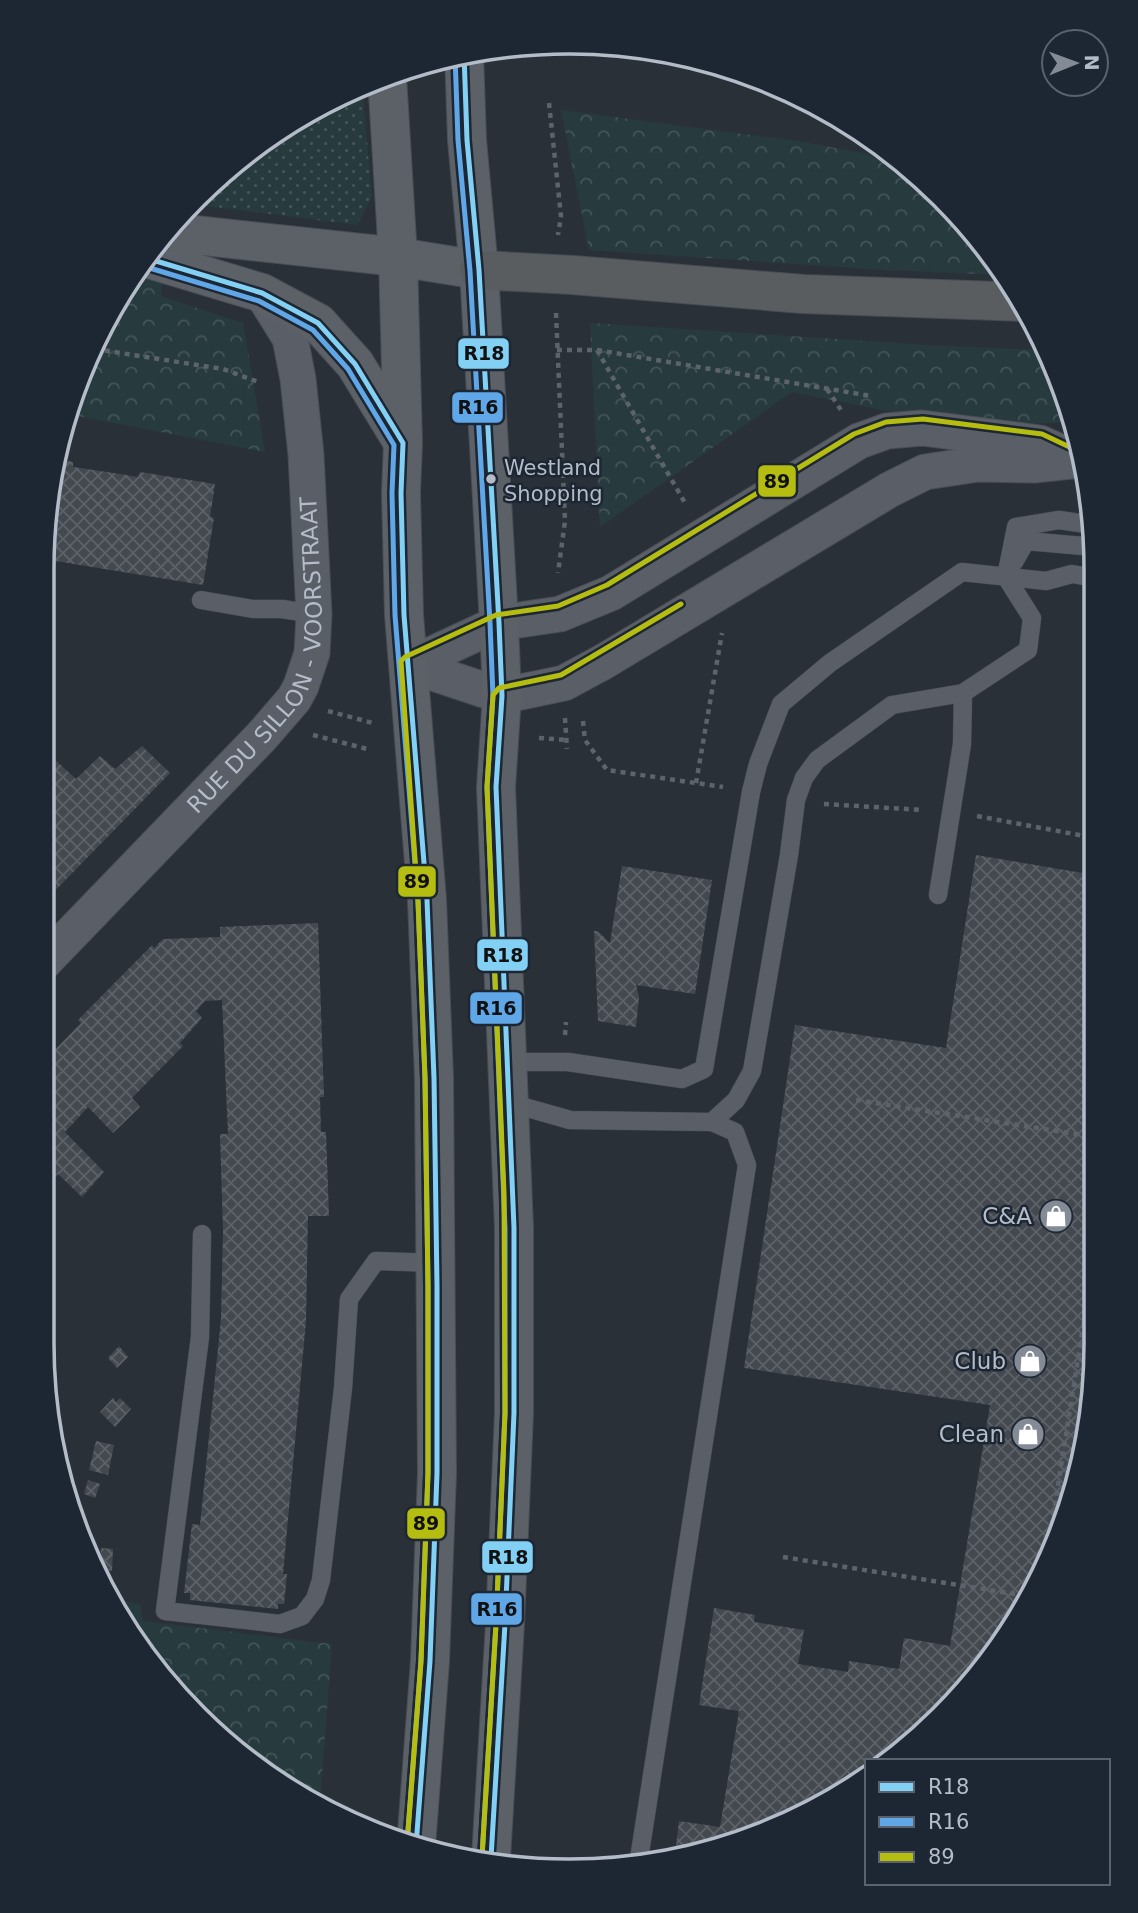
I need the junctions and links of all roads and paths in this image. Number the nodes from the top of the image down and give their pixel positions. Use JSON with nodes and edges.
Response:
{"nodes":[{"id":1,"x":464,"y":65,"type":"edge"},
{"id":2,"x":388,"y":88,"type":"edge"},
{"id":3,"x":549,"y":103,"type":"dead end"},
{"id":4,"x":561,"y":216,"type":"dead end"},
{"id":5,"x":179,"y":233,"type":"edge"},
{"id":6,"x":398,"y":257,"type":"junction"},
{"id":7,"x":157,"y":261,"type":"edge"},
{"id":8,"x":479,"y":270,"type":"junction"},
{"id":9,"x":262,"y":293,"type":"junction"},
{"id":10,"x":1008,"y":301,"type":"edge"},
{"id":11,"x":103,"y":350,"type":"edge"},
{"id":12,"x":597,"y":350,"type":"junction"},
{"id":13,"x":266,"y":387,"type":"dead end"},
{"id":14,"x":827,"y":389,"type":"junction"},
{"id":15,"x":877,"y":397,"type":"dead end"},
{"id":16,"x":845,"y":417,"type":"dead end"},
{"id":17,"x":403,"y":443,"type":"junction"},
{"id":18,"x":1071,"y":457,"type":"edge"},
{"id":19,"x":1072,"y":461,"type":"edge"},
{"id":20,"x":690,"y":511,"type":"dead end"},
{"id":21,"x":1082,"y":523,"type":"edge"},
{"id":22,"x":1083,"y":546,"type":"edge"},
{"id":23,"x":1084,"y":576,"type":"edge"},
{"id":24,"x":1006,"y":577,"type":"junction"},
{"id":25,"x":201,"y":600,"type":"dead end"},
{"id":26,"x":314,"y":614,"type":"junction"},
{"id":27,"x":560,"y":614,"type":"junction"},
{"id":28,"x":724,"y":622,"type":"dead end"},
{"id":29,"x":499,"y":623,"type":"junction"},
{"id":30,"x":409,"y":665,"type":"junction"},
{"id":31,"x":564,"y":683,"type":"junction"},
{"id":32,"x":964,"y":694,"type":"junction"},
{"id":33,"x":502,"y":696,"type":"junction"},
{"id":34,"x":294,"y":699,"type":"junction"},
{"id":35,"x":583,"y":721,"type":"dead end"},
{"id":36,"x":413,"y":726,"type":"junction"},
{"id":37,"x":303,"y":732,"type":"dead end"},
{"id":38,"x":367,"y":749,"type":"dead end"},
{"id":39,"x":567,"y":749,"type":"dead end"},
{"id":40,"x":696,"y":783,"type":"junction"},
{"id":41,"x":734,"y":789,"type":"dead end"},
{"id":42,"x":818,"y":804,"type":"dead end"},
{"id":43,"x":934,"y":811,"type":"dead end"},
{"id":44,"x":966,"y":814,"type":"dead end"},
{"id":45,"x":1084,"y":835,"type":"edge"},
{"id":46,"x":938,"y":894,"type":"dead end"},
{"id":47,"x":54,"y":952,"type":"edge"},
{"id":48,"x":507,"y":1062,"type":"junction"},
{"id":49,"x":856,"y":1100,"type":"dead end"},
{"id":50,"x":510,"y":1103,"type":"junction"},
{"id":51,"x":712,"y":1122,"type":"junction"},
{"id":52,"x":1084,"y":1135,"type":"edge"},
{"id":53,"x":202,"y":1234,"type":"dead end"},
{"id":54,"x":437,"y":1263,"type":"junction"},
{"id":55,"x":1084,"y":1325,"type":"edge"},
{"id":56,"x":1079,"y":1359,"type":"junction"},
{"id":57,"x":1084,"y":1360,"type":"edge"},
{"id":58,"x":1053,"y":1517,"type":"edge"},
{"id":59,"x":783,"y":1557,"type":"dead end"},
{"id":60,"x":1019,"y":1595,"type":"edge"},
{"id":61,"x":417,"y":1835,"type":"edge"},
{"id":62,"x":491,"y":1852,"type":"edge"},
{"id":63,"x":640,"y":1853,"type":"edge"}],
"edges":[{"from":1,"to":8,"type":"main road"},
{"from":2,"to":6,"type":"main road"},
{"from":3,"to":4,"type":"path"},
{"from":5,"to":6,"type":"main road"},
{"from":6,"to":8,"type":"main road"},
{"from":6,"to":17,"type":"main road"},
{"from":7,"to":9,"type":"main road"},
{"from":8,"to":10,"type":"highway"},
{"from":8,"to":29,"type":"main road"},
{"from":9,"to":17,"type":"main road"},
{"from":9,"to":26,"type":"street","name":"RUE DU SILLON - VOORSTRAAT"},
{"from":11,"to":13,"type":"path"},
{"from":12,"to":14,"type":"path"},
{"from":12,"to":20,"type":"path"},
{"from":12,"to":27,"type":"path"},
{"from":14,"to":15,"type":"path"},
{"from":14,"to":16,"type":"path"},
{"from":17,"to":30,"type":"main road"},
{"from":18,"to":27,"type":"street"},
{"from":19,"to":31,"type":"street"},
{"from":21,"to":24,"type":"lane"},
{"from":22,"to":24,"type":"lane"},
{"from":23,"to":24,"type":"lane"},
{"from":24,"to":32,"type":"lane"},
{"from":24,"to":48,"type":"lane"},
{"from":25,"to":26,"type":"lane"},
{"from":26,"to":34,"type":"street","name":"RUE DU SILLON - VOORSTRAAT"},
{"from":27,"to":29,"type":"street"},
{"from":28,"to":40,"type":"path"},
{"from":29,"to":30,"type":"street"},
{"from":29,"to":33,"type":"main road"},
{"from":30,"to":33,"type":"street"},
{"from":30,"to":36,"type":"main road"},
{"from":31,"to":33,"type":"street"},
{"from":31,"to":39,"type":"path"},
{"from":32,"to":46,"type":"lane"},
{"from":32,"to":51,"type":"lane"},
{"from":33,"to":48,"type":"main road"},
{"from":34,"to":36,"type":"path"},
{"from":34,"to":47,"type":"street","name":"RUE DU SILLON - VOORSTRAAT"},
{"from":35,"to":40,"type":"path"},
{"from":36,"to":54,"type":"main road"},
{"from":37,"to":38,"type":"path"},
{"from":40,"to":41,"type":"path"},
{"from":42,"to":43,"type":"path"},
{"from":44,"to":45,"type":"path"},
{"from":48,"to":50,"type":"main road"},
{"from":49,"to":52,"type":"path"},
{"from":50,"to":51,"type":"lane"},
{"from":50,"to":62,"type":"main road"},
{"from":51,"to":63,"type":"lane"},
{"from":53,"to":54,"type":"lane"},
{"from":54,"to":61,"type":"main road"},
{"from":55,"to":56,"type":"path"},
{"from":56,"to":57,"type":"path"},
{"from":56,"to":58,"type":"path"},
{"from":59,"to":60,"type":"path"}]}
